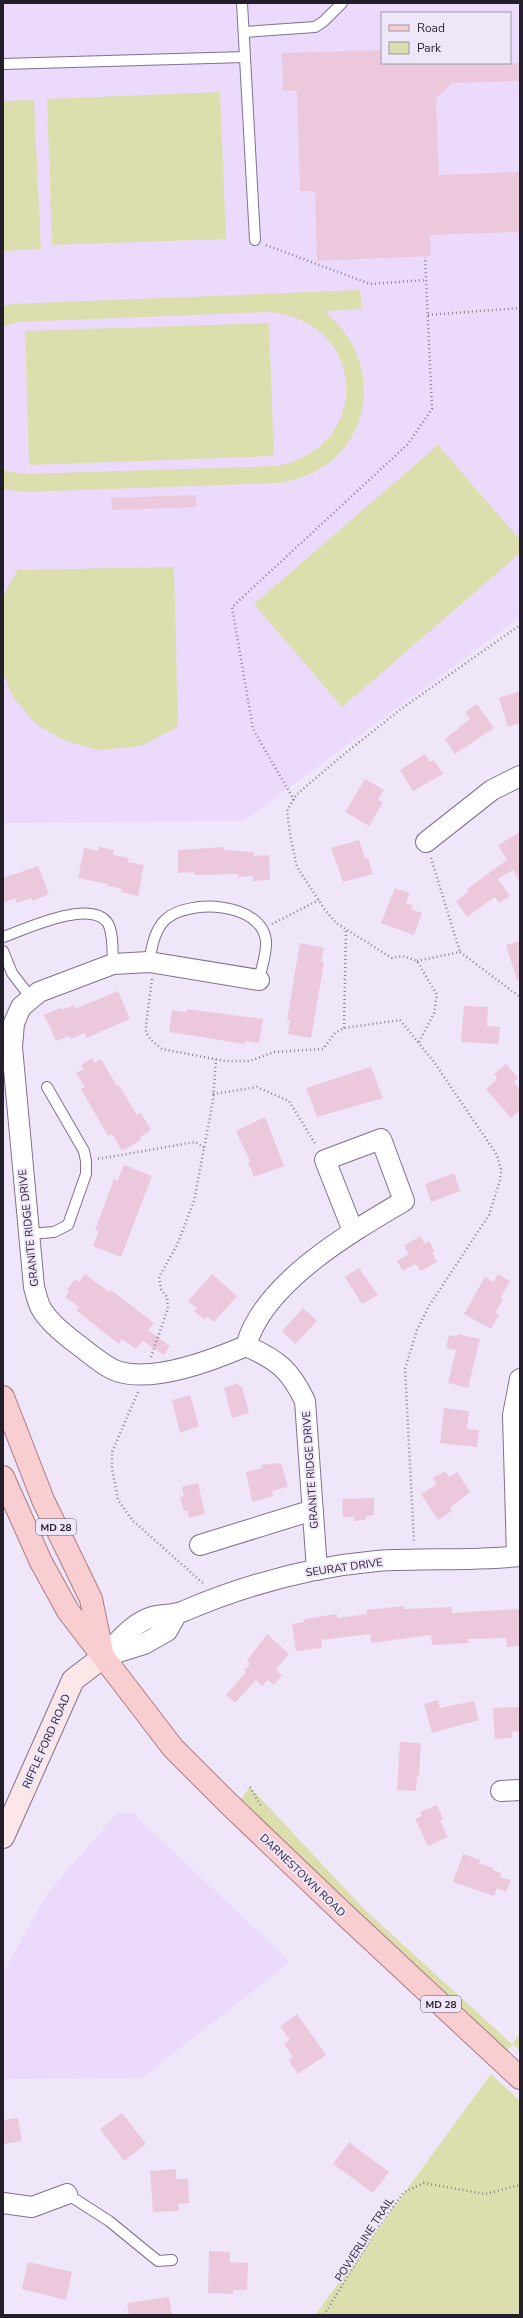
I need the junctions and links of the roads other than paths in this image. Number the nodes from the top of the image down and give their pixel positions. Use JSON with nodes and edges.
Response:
{"nodes":[{"id":1,"x":242,"y":3,"type":"edge"},
{"id":2,"x":342,"y":3,"type":"edge"},
{"id":3,"x":244,"y":32,"type":"junction"},
{"id":4,"x":245,"y":57,"type":"junction"},
{"id":5,"x":3,"y":64,"type":"edge"},
{"id":6,"x":254,"y":240,"type":"road end"},
{"id":7,"x":520,"y":776,"type":"edge"},
{"id":8,"x":426,"y":842,"type":"road end"},
{"id":9,"x":3,"y":937,"type":"edge"},
{"id":10,"x":3,"y":951,"type":"edge"},
{"id":11,"x":152,"y":962,"type":"junction"},
{"id":12,"x":113,"y":964,"type":"junction"},
{"id":13,"x":259,"y":980,"type":"joint"},
{"id":14,"x":31,"y":998,"type":"junction"},
{"id":15,"x":47,"y":1087,"type":"dead end"},
{"id":16,"x":10,"y":1125,"type":"edge"},
{"id":17,"x":353,"y":1231,"type":"junction"},
{"id":18,"x":29,"y":1234,"type":"junction"},
{"id":19,"x":246,"y":1346,"type":"junction"},
{"id":20,"x":520,"y":1379,"type":"edge"},
{"id":21,"x":3,"y":1397,"type":"edge"},
{"id":22,"x":3,"y":1477,"type":"edge"},
{"id":23,"x":313,"y":1510,"type":"junction"},
{"id":24,"x":200,"y":1545,"type":"dead end"},
{"id":25,"x":518,"y":1556,"type":"edge"},
{"id":26,"x":317,"y":1570,"type":"junction"},
{"id":27,"x":103,"y":1657,"type":"junction"},
{"id":28,"x":3,"y":1837,"type":"edge"},
{"id":29,"x":520,"y":2078,"type":"edge"},
{"id":30,"x":67,"y":2194,"type":"joint"},
{"id":31,"x":3,"y":2203,"type":"edge"},
{"id":32,"x":172,"y":2260,"type":"dead end"}],
"edges":[{"from":1,"to":3,"type":"lane"},
{"from":2,"to":3,"type":"lane"},
{"from":3,"to":4,"type":"lane"},
{"from":4,"to":5,"type":"lane"},
{"from":4,"to":6,"type":"lane"},
{"from":7,"to":8,"type":"street"},
{"from":9,"to":12,"type":"lane"},
{"from":10,"to":14,"type":"lane"},
{"from":11,"to":12,"type":"street","name":"GRANITE RIDGE DRIVE"},
{"from":11,"to":13,"type":"street","name":"GRANITE RIDGE DRIVE"},
{"from":11,"to":13,"type":"lane"},
{"from":12,"to":14,"type":"street","name":"GRANITE RIDGE DRIVE"},
{"from":14,"to":16,"type":"street","name":"GRANITE RIDGE DRIVE"},
{"from":15,"to":18,"type":"lane"},
{"from":16,"to":18,"type":"street","name":"GRANITE RIDGE DRIVE"},
{"from":17,"to":17,"type":"street"},
{"from":17,"to":19,"type":"street"},
{"from":18,"to":19,"type":"street","name":"GRANITE RIDGE DRIVE"},
{"from":19,"to":23,"type":"street","name":"GRANITE RIDGE DRIVE"},
{"from":20,"to":25,"type":"street"},
{"from":21,"to":27,"type":"main road","name":"DARNESTOWN ROAD","number":"MD 28"},
{"from":22,"to":27,"type":"main road","name":"DARNESTOWN ROAD","number":"MD 28"},
{"from":23,"to":24,"type":"street"},
{"from":23,"to":26,"type":"street","name":"GRANITE RIDGE DRIVE"},
{"from":25,"to":26,"type":"street","name":"SEURAT DRIVE"},
{"from":26,"to":27,"type":"street","name":"SEURAT DRIVE"},
{"from":27,"to":28,"type":"street","name":"RIFFLE FORD ROAD"},
{"from":27,"to":29,"type":"main road","name":"DARNESTOWN ROAD","number":"MD 28"},
{"from":30,"to":31,"type":"street"},
{"from":30,"to":32,"type":"lane"}]}
